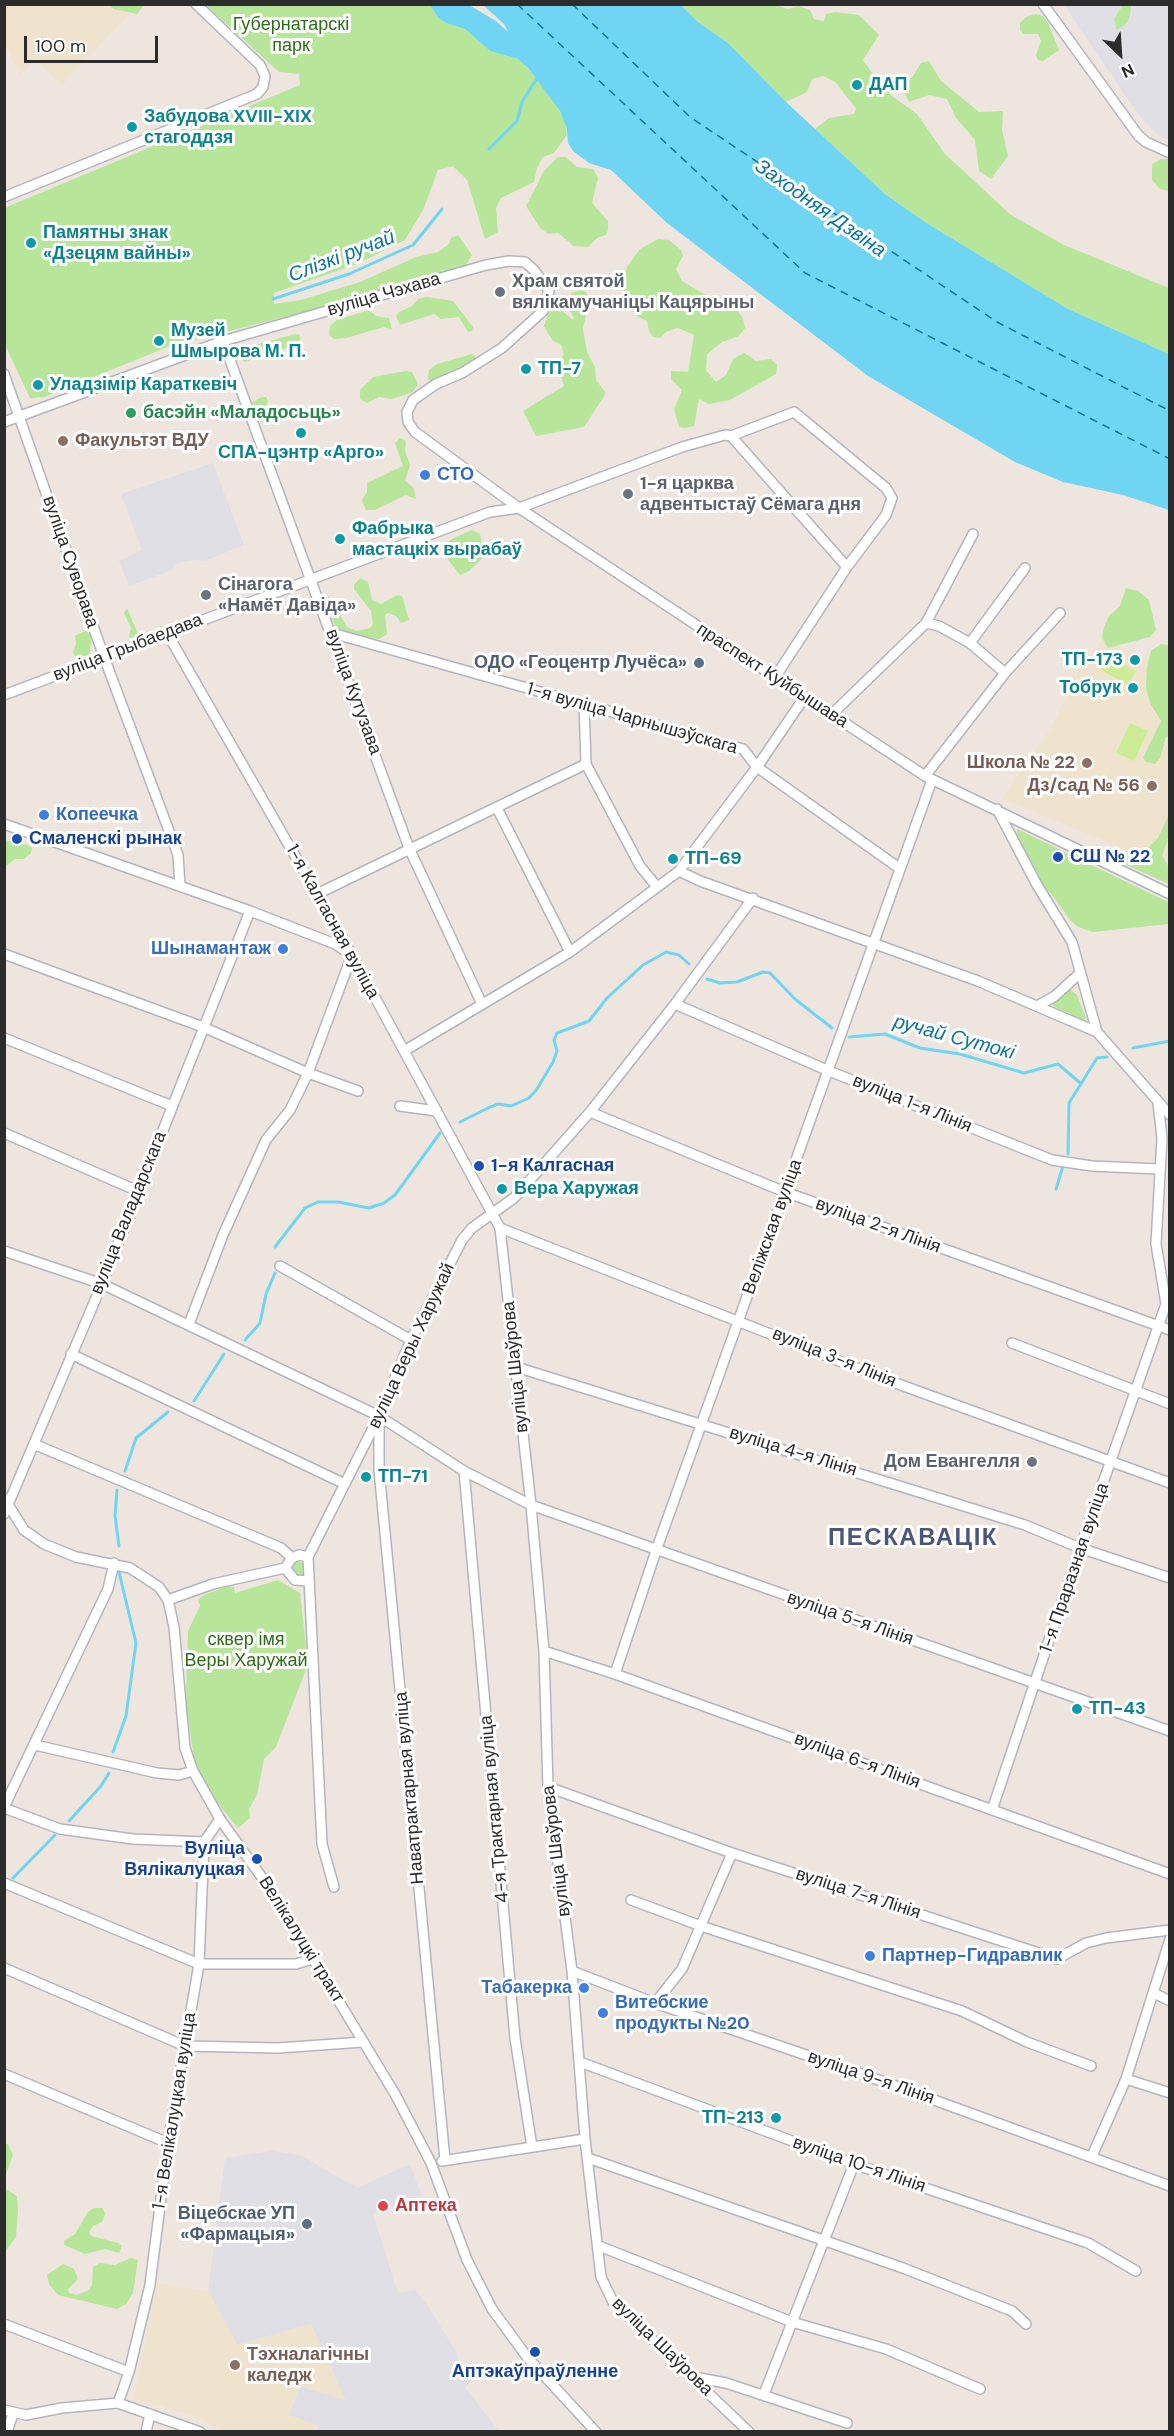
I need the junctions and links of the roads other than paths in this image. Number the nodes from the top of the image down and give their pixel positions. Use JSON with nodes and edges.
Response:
{"nodes":[{"id":1,"x":196,"y":4,"type":"edge"},
{"id":2,"x":1043,"y":4,"type":"edge"},
{"id":3,"x":1170,"y":153,"type":"edge"},
{"id":4,"x":4,"y":197,"type":"edge"},
{"id":5,"x":223,"y":341,"type":"junction"},
{"id":6,"x":4,"y":374,"type":"edge"},
{"id":7,"x":407,"y":412,"type":"joint"},
{"id":8,"x":19,"y":416,"type":"junction"},
{"id":9,"x":4,"y":422,"type":"edge"},
{"id":10,"x":731,"y":436,"type":"junction"},
{"id":11,"x":519,"y":508,"type":"junction"},
{"id":12,"x":973,"y":534,"type":"dead end"},
{"id":13,"x":848,"y":567,"type":"junction"},
{"id":14,"x":1025,"y":568,"type":"dead end"},
{"id":15,"x":312,"y":578,"type":"junction"},
{"id":16,"x":1060,"y":613,"type":"dead end"},
{"id":17,"x":926,"y":623,"type":"junction"},
{"id":18,"x":167,"y":633,"type":"junction"},
{"id":19,"x":332,"y":633,"type":"junction"},
{"id":20,"x":970,"y":643,"type":"junction"},
{"id":21,"x":104,"y":657,"type":"junction"},
{"id":22,"x":1005,"y":674,"type":"junction"},
{"id":23,"x":774,"y":679,"type":"junction"},
{"id":24,"x":4,"y":695,"type":"edge"},
{"id":25,"x":804,"y":699,"type":"junction"},
{"id":26,"x":584,"y":705,"type":"junction"},
{"id":27,"x":830,"y":716,"type":"junction"},
{"id":28,"x":586,"y":764,"type":"junction"},
{"id":29,"x":757,"y":767,"type":"junction"},
{"id":30,"x":928,"y":778,"type":"junction"},
{"id":31,"x":497,"y":808,"type":"junction"},
{"id":32,"x":997,"y":809,"type":"junction"},
{"id":33,"x":4,"y":824,"type":"edge"},
{"id":34,"x":410,"y":848,"type":"junction"},
{"id":35,"x":899,"y":868,"type":"junction"},
{"id":36,"x":679,"y":871,"type":"junction"},
{"id":37,"x":180,"y":885,"type":"junction"},
{"id":38,"x":657,"y":887,"type":"junction"},
{"id":39,"x":317,"y":894,"type":"junction"},
{"id":40,"x":1170,"y":894,"type":"edge"},
{"id":41,"x":753,"y":898,"type":"junction"},
{"id":42,"x":250,"y":911,"type":"junction"},
{"id":43,"x":875,"y":943,"type":"junction"},
{"id":44,"x":570,"y":952,"type":"junction"},
{"id":45,"x":4,"y":954,"type":"edge"},
{"id":46,"x":352,"y":956,"type":"junction"},
{"id":47,"x":1080,"y":973,"type":"junction"},
{"id":48,"x":482,"y":1004,"type":"junction"},
{"id":49,"x":675,"y":1004,"type":"junction"},
{"id":50,"x":1039,"y":1005,"type":"junction"},
{"id":51,"x":203,"y":1027,"type":"junction"},
{"id":52,"x":1097,"y":1032,"type":"junction"},
{"id":53,"x":4,"y":1038,"type":"edge"},
{"id":54,"x":404,"y":1051,"type":"junction"},
{"id":55,"x":829,"y":1071,"type":"junction"},
{"id":56,"x":308,"y":1073,"type":"junction"},
{"id":57,"x":358,"y":1091,"type":"dead end"},
{"id":58,"x":1158,"y":1103,"type":"junction"},
{"id":59,"x":172,"y":1106,"type":"junction"},
{"id":60,"x":400,"y":1106,"type":"dead end"},
{"id":61,"x":437,"y":1111,"type":"junction"},
{"id":62,"x":590,"y":1112,"type":"junction"},
{"id":63,"x":1170,"y":1115,"type":"edge"},
{"id":64,"x":4,"y":1133,"type":"edge"},
{"id":65,"x":1158,"y":1169,"type":"junction"},
{"id":66,"x":138,"y":1191,"type":"junction"},
{"id":67,"x":785,"y":1192,"type":"junction"},
{"id":68,"x":492,"y":1212,"type":"junction"},
{"id":69,"x":500,"y":1228,"type":"junction"},
{"id":70,"x":4,"y":1251,"type":"edge"},
{"id":71,"x":280,"y":1266,"type":"dead end"},
{"id":72,"x":102,"y":1284,"type":"junction"},
{"id":73,"x":1168,"y":1301,"type":"edge"},
{"id":74,"x":739,"y":1320,"type":"junction"},
{"id":75,"x":189,"y":1324,"type":"junction"},
{"id":76,"x":1158,"y":1326,"type":"junction"},
{"id":77,"x":1170,"y":1330,"type":"edge"},
{"id":78,"x":411,"y":1340,"type":"junction"},
{"id":79,"x":1012,"y":1343,"type":"dead end"},
{"id":80,"x":71,"y":1354,"type":"junction"},
{"id":81,"x":516,"y":1367,"type":"junction"},
{"id":82,"x":1136,"y":1390,"type":"junction"},
{"id":83,"x":1170,"y":1404,"type":"edge"},
{"id":84,"x":379,"y":1416,"type":"junction"},
{"id":85,"x":702,"y":1424,"type":"junction"},
{"id":86,"x":36,"y":1445,"type":"junction"},
{"id":87,"x":1112,"y":1461,"type":"junction"},
{"id":88,"x":464,"y":1471,"type":"junction"},
{"id":89,"x":1170,"y":1483,"type":"edge"},
{"id":90,"x":345,"y":1484,"type":"junction"},
{"id":91,"x":531,"y":1505,"type":"junction"},
{"id":92,"x":5,"y":1506,"type":"edge"},
{"id":93,"x":657,"y":1548,"type":"junction"},
{"id":94,"x":1080,"y":1548,"type":"junction"},
{"id":95,"x":308,"y":1557,"type":"junction"},
{"id":96,"x":292,"y":1558,"type":"junction"},
{"id":97,"x":114,"y":1563,"type":"junction"},
{"id":98,"x":285,"y":1568,"type":"junction"},
{"id":99,"x":1170,"y":1578,"type":"edge"},
{"id":100,"x":309,"y":1581,"type":"junction"},
{"id":101,"x":168,"y":1600,"type":"junction"},
{"id":102,"x":543,"y":1652,"type":"junction"},
{"id":103,"x":615,"y":1674,"type":"junction"},
{"id":104,"x":1036,"y":1683,"type":"junction"},
{"id":105,"x":1170,"y":1731,"type":"edge"},
{"id":106,"x":35,"y":1745,"type":"junction"},
{"id":107,"x":193,"y":1771,"type":"junction"},
{"id":108,"x":548,"y":1787,"type":"junction"},
{"id":109,"x":4,"y":1808,"type":"edge"},
{"id":110,"x":992,"y":1810,"type":"junction"},
{"id":111,"x":220,"y":1819,"type":"junction"},
{"id":112,"x":204,"y":1842,"type":"junction"},
{"id":113,"x":732,"y":1852,"type":"junction"},
{"id":114,"x":1170,"y":1874,"type":"edge"},
{"id":115,"x":4,"y":1883,"type":"edge"},
{"id":116,"x":334,"y":1887,"type":"dead end"},
{"id":117,"x":631,"y":1900,"type":"dead end"},
{"id":118,"x":701,"y":1926,"type":"junction"},
{"id":119,"x":1170,"y":1930,"type":"edge"},
{"id":120,"x":1170,"y":1939,"type":"edge"},
{"id":121,"x":312,"y":1959,"type":"junction"},
{"id":122,"x":199,"y":1964,"type":"junction"},
{"id":123,"x":4,"y":1968,"type":"edge"},
{"id":124,"x":572,"y":1971,"type":"junction"},
{"id":125,"x":1154,"y":1993,"type":"junction"},
{"id":126,"x":1170,"y":2001,"type":"edge"},
{"id":127,"x":655,"y":2003,"type":"junction"},
{"id":128,"x":363,"y":2042,"type":"junction"},
{"id":129,"x":185,"y":2046,"type":"junction"},
{"id":130,"x":580,"y":2062,"type":"junction"},
{"id":131,"x":1091,"y":2066,"type":"dead end"},
{"id":132,"x":4,"y":2074,"type":"edge"},
{"id":133,"x":1125,"y":2079,"type":"junction"},
{"id":134,"x":1170,"y":2093,"type":"edge"},
{"id":135,"x":585,"y":2139,"type":"junction"},
{"id":136,"x":168,"y":2143,"type":"junction"},
{"id":137,"x":532,"y":2147,"type":"junction"},
{"id":138,"x":1092,"y":2156,"type":"junction"},
{"id":139,"x":588,"y":2158,"type":"junction"},
{"id":140,"x":446,"y":2160,"type":"junction"},
{"id":141,"x":431,"y":2163,"type":"junction"},
{"id":142,"x":854,"y":2164,"type":"junction"},
{"id":143,"x":1170,"y":2186,"type":"edge"},
{"id":144,"x":824,"y":2242,"type":"junction"},
{"id":145,"x":599,"y":2246,"type":"junction"},
{"id":146,"x":1136,"y":2271,"type":"dead end"},
{"id":147,"x":792,"y":2322,"type":"junction"},
{"id":148,"x":4,"y":2324,"type":"edge"},
{"id":149,"x":1026,"y":2324,"type":"dead end"},
{"id":150,"x":129,"y":2372,"type":"junction"},
{"id":151,"x":693,"y":2377,"type":"junction"},
{"id":152,"x":980,"y":2389,"type":"dead end"},
{"id":153,"x":764,"y":2394,"type":"junction"},
{"id":154,"x":118,"y":2403,"type":"junction"},
{"id":155,"x":9,"y":2412,"type":"edge"},
{"id":156,"x":150,"y":2414,"type":"junction"},
{"id":157,"x":847,"y":2423,"type":"dead end"},
{"id":158,"x":7,"y":2432,"type":"edge"},
{"id":159,"x":146,"y":2432,"type":"edge"},
{"id":160,"x":200,"y":2432,"type":"edge"},
{"id":161,"x":596,"y":2432,"type":"edge"},
{"id":162,"x":749,"y":2432,"type":"edge"}],
"edges":[{"from":1,"to":4,"type":"street"},
{"from":2,"to":3,"type":"street"},
{"from":5,"to":7,"type":"street","name":"вуліца Чэхава"},
{"from":5,"to":8,"type":"street","name":"вуліца Чэхава"},
{"from":5,"to":15,"type":"street","name":"вуліца Кутузава"},
{"from":6,"to":8,"type":"street","name":"вуліца Суворава"},
{"from":7,"to":11,"type":"street","name":"праспект Куйбышава"},
{"from":8,"to":9,"type":"street","name":"вуліца Чэхава"},
{"from":8,"to":21,"type":"street","name":"вуліца Суворава"},
{"from":10,"to":11,"type":"street","name":"вуліца Грыбаедава"},
{"from":10,"to":13,"type":"street"},
{"from":10,"to":13,"type":"street","name":"вуліца Грыбаедава"},
{"from":11,"to":15,"type":"street","name":"вуліца Грыбаедава"},
{"from":11,"to":23,"type":"street","name":"праспект Куйбышава"},
{"from":12,"to":17,"type":"street"},
{"from":13,"to":23,"type":"street"},
{"from":14,"to":20,"type":"street"},
{"from":15,"to":18,"type":"street","name":"вуліца Грыбаедава"},
{"from":15,"to":19,"type":"street","name":"вуліца Кутузава"},
{"from":16,"to":22,"type":"street","name":"Веліжская вуліца"},
{"from":17,"to":20,"type":"street"},
{"from":17,"to":27,"type":"street"},
{"from":18,"to":21,"type":"street","name":"вуліца Грыбаедава"},
{"from":18,"to":39,"type":"street","name":"1-я Калгасная вуліца"},
{"from":19,"to":26,"type":"street","name":"1-я вуліца Чарнышэўскага"},
{"from":19,"to":34,"type":"street","name":"вуліца Кутузава"},
{"from":20,"to":22,"type":"street"},
{"from":21,"to":24,"type":"street","name":"вуліца Грыбаедава"},
{"from":21,"to":37,"type":"street","name":"вуліца Суворава"},
{"from":22,"to":30,"type":"street","name":"Веліжская вуліца"},
{"from":23,"to":25,"type":"street","name":"праспект Куйбышава"},
{"from":25,"to":27,"type":"street","name":"праспект Куйбышава"},
{"from":25,"to":29,"type":"street"},
{"from":26,"to":28,"type":"street"},
{"from":26,"to":29,"type":"street","name":"1-я вуліца Чарнышэўскага"},
{"from":27,"to":30,"type":"street","name":"праспект Куйбышава"},
{"from":28,"to":31,"type":"street"},
{"from":28,"to":38,"type":"street"},
{"from":29,"to":35,"type":"street","name":"1-я вуліца Чарнышэўскага"},
{"from":29,"to":36,"type":"street"},
{"from":30,"to":32,"type":"street","name":"праспект Куйбышава"},
{"from":30,"to":35,"type":"street","name":"Веліжская вуліца"},
{"from":31,"to":34,"type":"street"},
{"from":31,"to":44,"type":"street"},
{"from":32,"to":40,"type":"street","name":"праспект Куйбышава"},
{"from":32,"to":47,"type":"street"},
{"from":33,"to":37,"type":"street"},
{"from":34,"to":39,"type":"street"},
{"from":34,"to":48,"type":"street","name":"вуліца Кутузава"},
{"from":35,"to":43,"type":"street","name":"Веліжская вуліца"},
{"from":36,"to":38,"type":"street"},
{"from":36,"to":41,"type":"street"},
{"from":37,"to":42,"type":"street"},
{"from":38,"to":44,"type":"street"},
{"from":39,"to":46,"type":"street","name":"1-я Калгасная вуліца"},
{"from":41,"to":43,"type":"street"},
{"from":41,"to":49,"type":"street","name":"вуліца Веры Харужай"},
{"from":42,"to":46,"type":"street"},
{"from":42,"to":51,"type":"street","name":"вуліца Валадарскага"},
{"from":43,"to":50,"type":"street"},
{"from":43,"to":55,"type":"street","name":"Веліжская вуліца"},
{"from":44,"to":48,"type":"street"},
{"from":45,"to":51,"type":"street"},
{"from":46,"to":54,"type":"street","name":"1-я Калгасная вуліца"},
{"from":46,"to":56,"type":"street"},
{"from":47,"to":50,"type":"street"},
{"from":47,"to":52,"type":"street"},
{"from":48,"to":54,"type":"street"},
{"from":49,"to":55,"type":"street","name":"вуліца 1-я Лінія"},
{"from":49,"to":62,"type":"street","name":"вуліца Веры Харужай"},
{"from":50,"to":52,"type":"street"},
{"from":51,"to":56,"type":"street"},
{"from":51,"to":59,"type":"street","name":"вуліца Валадарскага"},
{"from":52,"to":58,"type":"street"},
{"from":53,"to":59,"type":"street"},
{"from":54,"to":61,"type":"street","name":"1-я Калгасная вуліца"},
{"from":55,"to":65,"type":"street","name":"вуліца 1-я Лінія"},
{"from":55,"to":67,"type":"street","name":"Веліжская вуліца"},
{"from":56,"to":57,"type":"street"},
{"from":56,"to":75,"type":"street"},
{"from":58,"to":63,"type":"street"},
{"from":58,"to":65,"type":"street"},
{"from":59,"to":66,"type":"street","name":"вуліца Валадарскага"},
{"from":60,"to":61,"type":"street"},
{"from":61,"to":68,"type":"street","name":"1-я Калгасная вуліца"},
{"from":62,"to":67,"type":"street","name":"вуліца 2-я Лінія"},
{"from":62,"to":68,"type":"street","name":"вуліца Веры Харужай"},
{"from":64,"to":66,"type":"street"},
{"from":65,"to":73,"type":"street"},
{"from":66,"to":72,"type":"street","name":"вуліца Валадарскага"},
{"from":67,"to":74,"type":"street","name":"Веліжская вуліца"},
{"from":67,"to":76,"type":"street","name":"вуліца 2-я Лінія"},
{"from":68,"to":69,"type":"street","name":"вуліца Шаўрова"},
{"from":68,"to":78,"type":"street","name":"вуліца Веры Харужай"},
{"from":69,"to":74,"type":"street","name":"вуліца 3-я Лінія"},
{"from":69,"to":81,"type":"street","name":"вуліца Шаўрова"},
{"from":70,"to":72,"type":"street","name":"вуліца 5-я Лінія"},
{"from":71,"to":78,"type":"street"},
{"from":72,"to":75,"type":"street","name":"вуліца 5-я Лінія"},
{"from":72,"to":80,"type":"street","name":"вуліца Валадарскага"},
{"from":73,"to":76,"type":"street","name":"1-я Праразная вуліца"},
{"from":74,"to":85,"type":"street","name":"Веліжская вуліца"},
{"from":74,"to":87,"type":"street","name":"вуліца 3-я Лінія"},
{"from":75,"to":84,"type":"street","name":"вуліца 5-я Лінія"},
{"from":76,"to":77,"type":"street","name":"вуліца 2-я Лінія"},
{"from":76,"to":82,"type":"street","name":"1-я Праразная вуліца"},
{"from":78,"to":84,"type":"street","name":"вуліца Веры Харужай"},
{"from":79,"to":82,"type":"street"},
{"from":80,"to":86,"type":"street","name":"вуліца Валадарскага"},
{"from":80,"to":90,"type":"street"},
{"from":81,"to":85,"type":"street","name":"вуліца 4-я Лінія"},
{"from":81,"to":91,"type":"street","name":"вуліца Шаўрова"},
{"from":82,"to":83,"type":"street"},
{"from":82,"to":87,"type":"street","name":"1-я Праразная вуліца"},
{"from":84,"to":88,"type":"street","name":"вуліца 5-я Лінія"},
{"from":84,"to":90,"type":"street","name":"вуліца Веры Харужай"},
{"from":84,"to":140,"type":"street","name":"Наватрактарная вуліца"},
{"from":85,"to":93,"type":"street","name":"Веліжская вуліца"},
{"from":85,"to":94,"type":"street","name":"вуліца 4-я Лінія"},
{"from":86,"to":92,"type":"street","name":"вуліца Валадарскага"},
{"from":86,"to":96,"type":"street"},
{"from":87,"to":89,"type":"street","name":"вуліца 3-я Лінія"},
{"from":87,"to":94,"type":"street","name":"1-я Праразная вуліца"},
{"from":88,"to":91,"type":"street","name":"вуліца 5-я Лінія"},
{"from":88,"to":137,"type":"street","name":"4-я Трактарная вуліца"},
{"from":90,"to":95,"type":"street","name":"вуліца Веры Харужай"},
{"from":91,"to":93,"type":"street","name":"вуліца 5-я Лінія"},
{"from":91,"to":102,"type":"street","name":"вуліца Шаўрова"},
{"from":92,"to":97,"type":"street"},
{"from":93,"to":103,"type":"street","name":"Веліжская вуліца"},
{"from":93,"to":104,"type":"street","name":"вуліца 5-я Лінія"},
{"from":94,"to":99,"type":"street","name":"вуліца 4-я Лінія"},
{"from":94,"to":104,"type":"street","name":"1-я Праразная вуліца"},
{"from":95,"to":96,"type":"street"},
{"from":95,"to":100,"type":"street","name":"вуліца Веры Харужай"},
{"from":96,"to":98,"type":"street"},
{"from":97,"to":101,"type":"street"},
{"from":97,"to":106,"type":"street"},
{"from":98,"to":100,"type":"street"},
{"from":98,"to":101,"type":"street"},
{"from":100,"to":116,"type":"street","name":"вуліца Веры Харужай"},
{"from":101,"to":107,"type":"street","name":"Велікалуцкі тракт"},
{"from":102,"to":103,"type":"street","name":"вуліца 6-я Лінія"},
{"from":102,"to":108,"type":"street","name":"вуліца Шаўрова"},
{"from":103,"to":110,"type":"street","name":"вуліца 6-я Лінія"},
{"from":104,"to":105,"type":"street","name":"вуліца 5-я Лінія"},
{"from":104,"to":110,"type":"street","name":"1-я Праразная вуліца"},
{"from":106,"to":107,"type":"street"},
{"from":106,"to":109,"type":"street"},
{"from":107,"to":111,"type":"street","name":"Велікалуцкі тракт"},
{"from":108,"to":113,"type":"street","name":"вуліца 7-я Лінія"},
{"from":108,"to":124,"type":"street","name":"вуліца Шаўрова"},
{"from":109,"to":112,"type":"street"},
{"from":110,"to":114,"type":"street","name":"вуліца 6-я Лінія"},
{"from":111,"to":112,"type":"street"},
{"from":111,"to":121,"type":"street","name":"Велікалуцкі тракт"},
{"from":112,"to":122,"type":"street","name":"1-я Велікалуцкая вуліца"},
{"from":113,"to":118,"type":"street"},
{"from":113,"to":119,"type":"street","name":"вуліца 7-я Лінія"},
{"from":115,"to":122,"type":"street"},
{"from":117,"to":118,"type":"street"},
{"from":118,"to":127,"type":"street"},
{"from":118,"to":131,"type":"street"},
{"from":120,"to":125,"type":"street"},
{"from":121,"to":122,"type":"street"},
{"from":121,"to":128,"type":"street","name":"Велікалуцкі тракт"},
{"from":122,"to":129,"type":"street","name":"1-я Велікалуцкая вуліца"},
{"from":123,"to":129,"type":"street"},
{"from":124,"to":127,"type":"street","name":"вуліца 9-я Лінія"},
{"from":124,"to":130,"type":"street","name":"вуліца Шаўрова"},
{"from":125,"to":126,"type":"street"},
{"from":125,"to":133,"type":"street"},
{"from":127,"to":138,"type":"street","name":"вуліца 9-я Лінія"},
{"from":128,"to":129,"type":"street"},
{"from":128,"to":141,"type":"street","name":"Велікалуцкі тракт"},
{"from":129,"to":136,"type":"street","name":"1-я Велікалуцкая вуліца"},
{"from":130,"to":135,"type":"street","name":"вуліца Шаўрова"},
{"from":130,"to":142,"type":"street","name":"вуліца 10-я Лінія"},
{"from":132,"to":136,"type":"street"},
{"from":133,"to":134,"type":"street"},
{"from":133,"to":138,"type":"street"},
{"from":135,"to":137,"type":"street"},
{"from":135,"to":139,"type":"street","name":"вуліца Шаўрова"},
{"from":136,"to":150,"type":"street","name":"1-я Велікалуцкая вуліца"},
{"from":137,"to":140,"type":"street"},
{"from":138,"to":143,"type":"street","name":"вуліца 9-я Лінія"},
{"from":139,"to":144,"type":"street"},
{"from":139,"to":145,"type":"street","name":"вуліца Шаўрова"},
{"from":140,"to":141,"type":"street"},
{"from":141,"to":161,"type":"street","name":"Велікалуцкі тракт"},
{"from":142,"to":144,"type":"street"},
{"from":142,"to":146,"type":"street","name":"вуліца 10-я Лінія"},
{"from":144,"to":147,"type":"street"},
{"from":144,"to":149,"type":"street"},
{"from":145,"to":147,"type":"street"},
{"from":145,"to":151,"type":"street","name":"вуліца Шаўрова"},
{"from":147,"to":152,"type":"street"},
{"from":147,"to":153,"type":"street"},
{"from":148,"to":150,"type":"street"},
{"from":150,"to":154,"type":"street","name":"1-я Велікалуцкая вуліца"},
{"from":151,"to":153,"type":"street"},
{"from":151,"to":162,"type":"street","name":"вуліца Шаўрова"},
{"from":153,"to":157,"type":"street"},
{"from":154,"to":155,"type":"street"},
{"from":154,"to":156,"type":"street"},
{"from":155,"to":158,"type":"street"},
{"from":156,"to":159,"type":"street"},
{"from":156,"to":160,"type":"street"}]}
